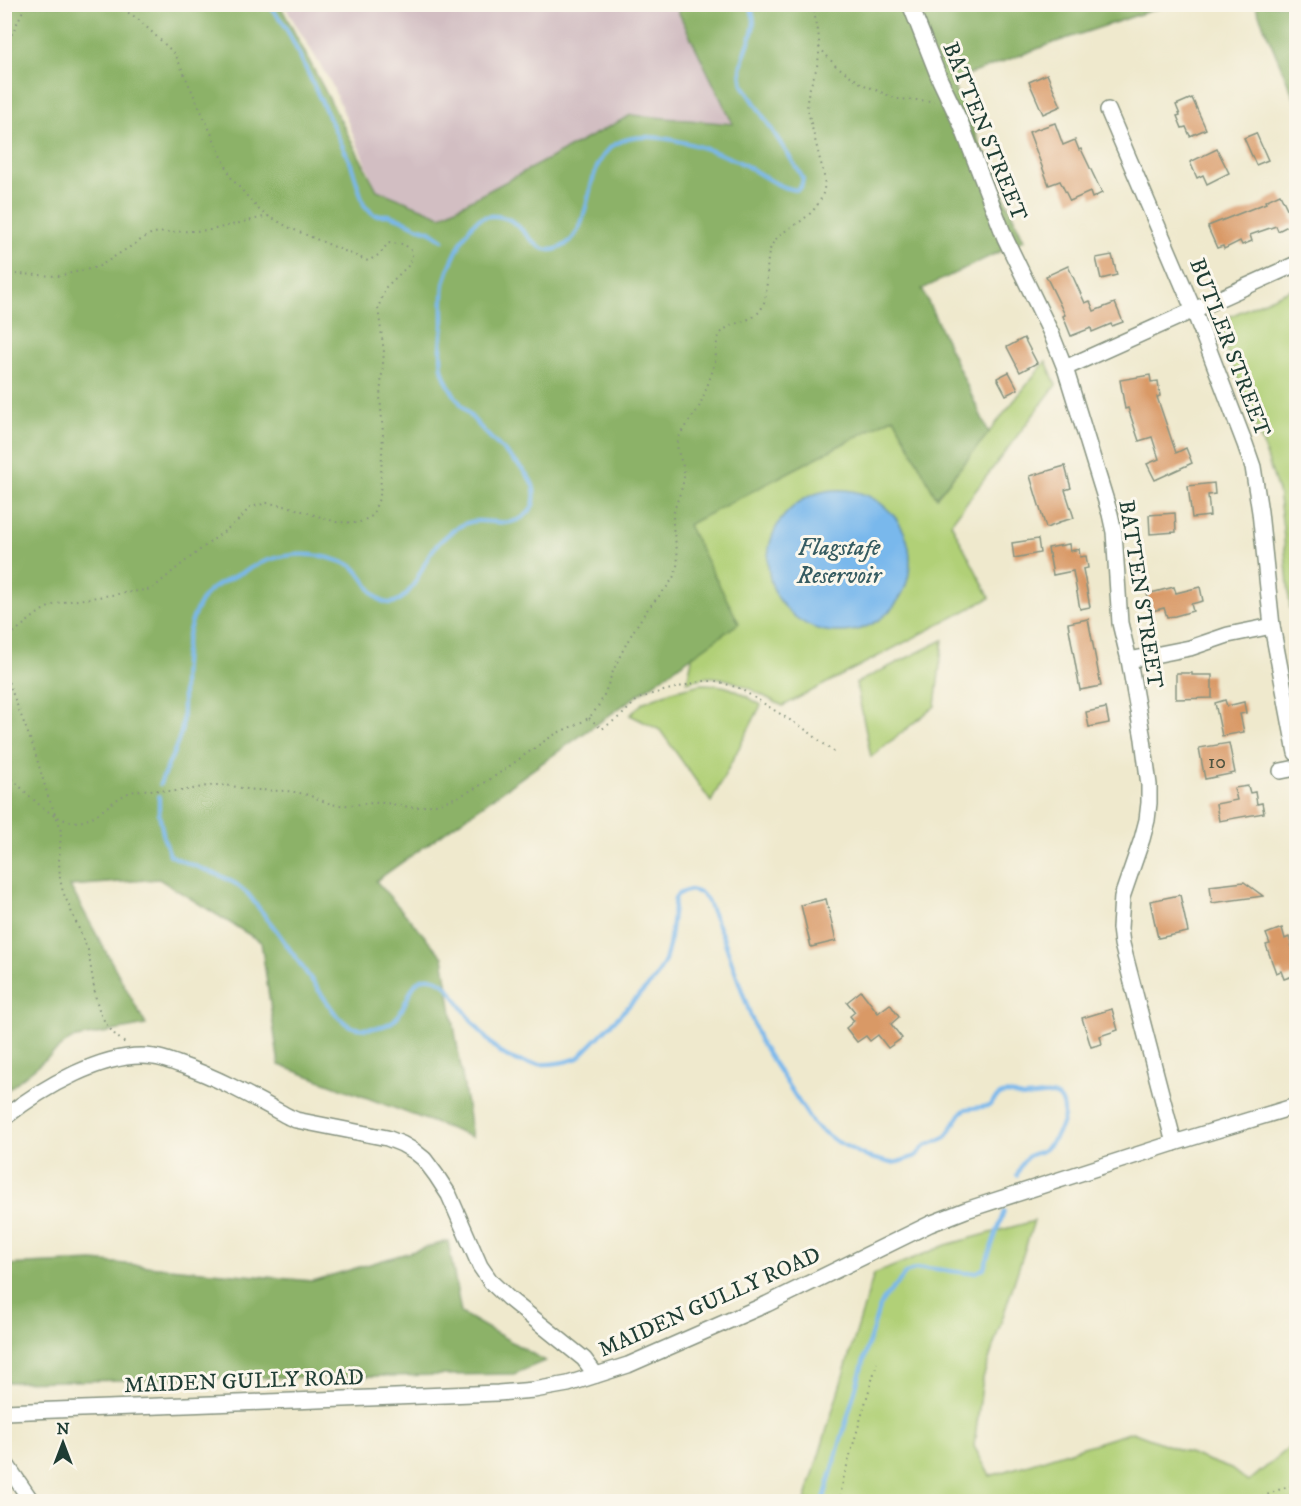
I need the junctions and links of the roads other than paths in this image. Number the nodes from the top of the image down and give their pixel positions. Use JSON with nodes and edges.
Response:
{"nodes":[{"id":1,"x":910,"y":4,"type":"edge"},
{"id":2,"x":1108,"y":110,"type":"dead end"},
{"id":3,"x":1296,"y":264,"type":"edge"},
{"id":4,"x":1194,"y":311,"type":"junction"},
{"id":5,"x":1065,"y":368,"type":"junction"},
{"id":6,"x":1272,"y":626,"type":"junction"},
{"id":7,"x":1129,"y":660,"type":"junction"},
{"id":8,"x":1290,"y":685,"type":"edge"},
{"id":9,"x":1296,"y":753,"type":"edge"},
{"id":10,"x":1296,"y":1106,"type":"edge"},
{"id":11,"x":4,"y":1118,"type":"edge"},
{"id":12,"x":1174,"y":1143,"type":"junction"},
{"id":13,"x":596,"y":1375,"type":"junction"},
{"id":14,"x":4,"y":1412,"type":"edge"},
{"id":15,"x":4,"y":1461,"type":"edge"},
{"id":16,"x":32,"y":1502,"type":"edge"}],
"edges":[{"from":1,"to":5,"type":"street","name":"BATTEN STREET"},
{"from":2,"to":4,"type":"street","name":"BUTLER STREET"},
{"from":3,"to":4,"type":"street"},
{"from":4,"to":5,"type":"street"},
{"from":4,"to":6,"type":"street","name":"BUTLER STREET"},
{"from":5,"to":7,"type":"street","name":"BATTEN STREET"},
{"from":6,"to":7,"type":"street"},
{"from":6,"to":8,"type":"street","name":"BUTLER STREET"},
{"from":7,"to":12,"type":"street","name":"BATTEN STREET"},
{"from":8,"to":9,"type":"street","name":"BUTLER STREET"},
{"from":10,"to":12,"type":"street","name":"MAIDEN GULLY ROAD"},
{"from":11,"to":13,"type":"street"},
{"from":12,"to":13,"type":"street","name":"MAIDEN GULLY ROAD"},
{"from":13,"to":14,"type":"street","name":"MAIDEN GULLY ROAD"},
{"from":15,"to":16,"type":"street"}]}
